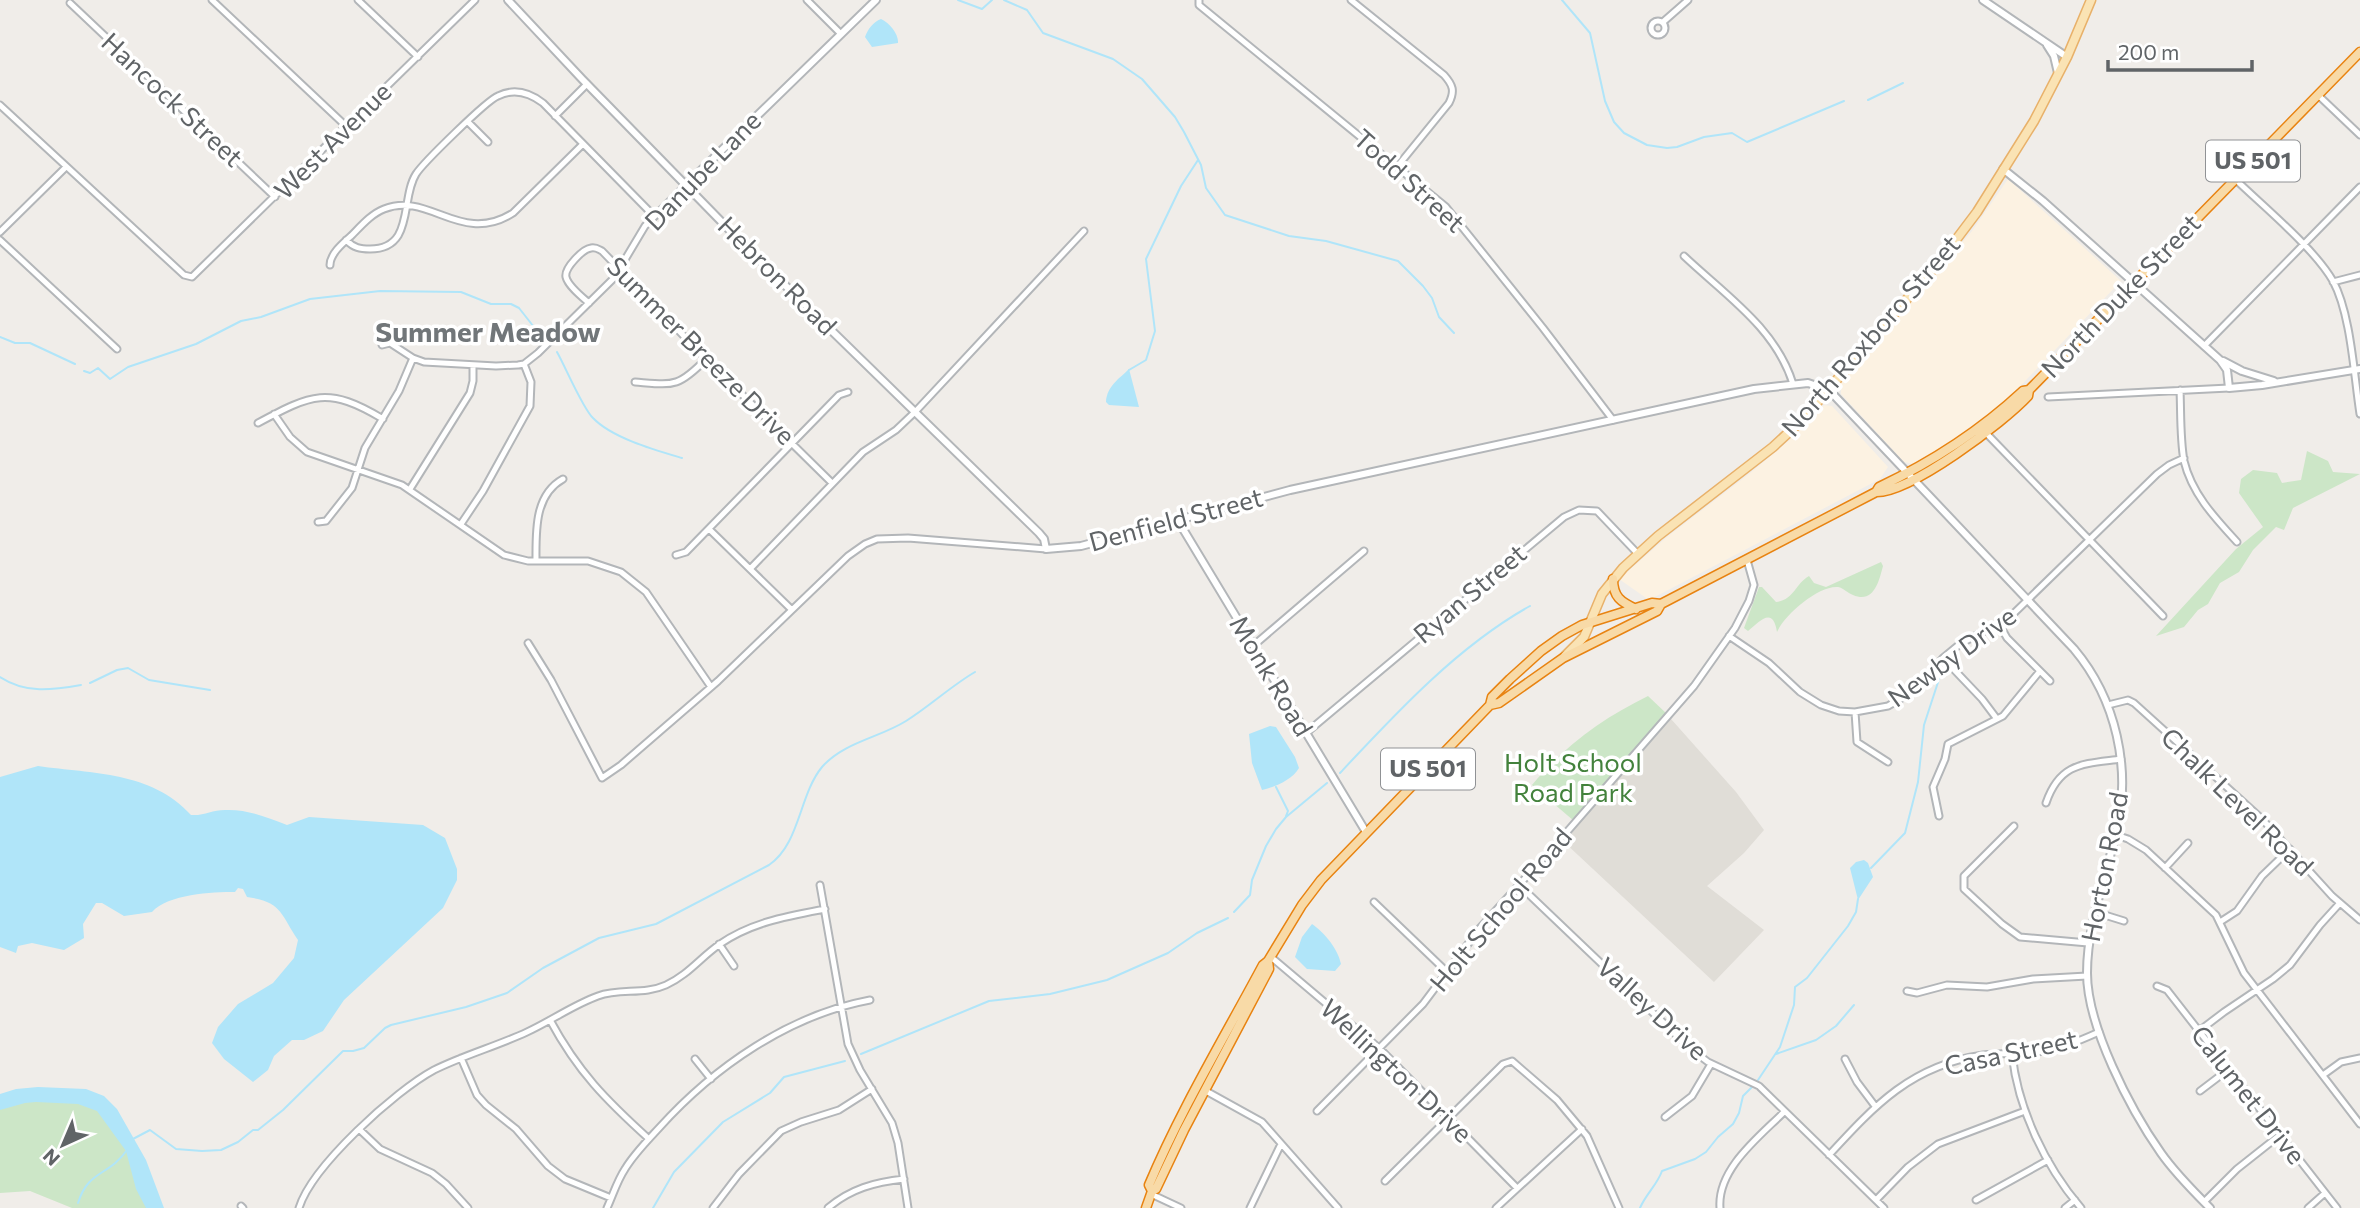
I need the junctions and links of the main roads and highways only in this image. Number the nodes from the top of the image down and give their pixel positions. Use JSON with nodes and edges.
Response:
{"nodes":[{"id":1,"x":2091,"y":0,"type":"edge"},
{"id":2,"x":2360,"y":52,"type":"edge"},
{"id":3,"x":2029,"y":390,"type":"junction"},
{"id":4,"x":1909,"y":477,"type":"junction"},
{"id":5,"x":1613,"y":579,"type":"junction"},
{"id":6,"x":1661,"y":604,"type":"junction"},
{"id":7,"x":1636,"y":609,"type":"junction"},
{"id":8,"x":1590,"y":622,"type":"junction"},
{"id":9,"x":1563,"y":658,"type":"junction"},
{"id":10,"x":1490,"y":705,"type":"junction"},
{"id":11,"x":1270,"y":959,"type":"junction"},
{"id":12,"x":1219,"y":1046,"type":"junction"},
{"id":13,"x":1196,"y":1087,"type":"junction"},
{"id":14,"x":1206,"y":1091,"type":"junction"},
{"id":15,"x":1184,"y":1130,"type":"junction"},
{"id":16,"x":1151,"y":1193,"type":"junction"},
{"id":17,"x":1146,"y":1208,"type":"edge"}],
"edges":[{"from":1,"to":5,"type":"main road","name":"North Roxboro Street"},
{"from":2,"to":3,"type":"highway","name":"North Duke Street","number":"US 501"},
{"from":3,"to":4,"type":"highway","name":"North Duke Street","number":"US 501"},
{"from":3,"to":4,"type":"highway","name":"North Duke Street","number":"US 501"},
{"from":4,"to":6,"type":"highway","name":"North Duke Street","number":"US 501"},
{"from":5,"to":7,"type":"highway"},
{"from":5,"to":8,"type":"main road","name":"North Roxboro Street"},
{"from":6,"to":7,"type":"highway","name":"North Duke Street","number":"US 501"},
{"from":6,"to":9,"type":"highway","name":"North Duke Street","number":"US 501"},
{"from":7,"to":8,"type":"highway","name":"North Duke Street","number":"US 501"},
{"from":8,"to":9,"type":"main road","name":"North Roxboro Street"},
{"from":8,"to":10,"type":"highway","name":"North Roxboro Street","number":"US 501"},
{"from":9,"to":10,"type":"highway","name":"North Roxboro Street","number":"US 501"},
{"from":10,"to":11,"type":"highway","name":"North Roxboro Street","number":"US 501"},
{"from":11,"to":12,"type":"highway","name":"North Roxboro Street","number":"US 501"},
{"from":11,"to":14,"type":"highway","name":"North Roxboro Street","number":"US 501"},
{"from":12,"to":13,"type":"highway","name":"North Roxboro Street","number":"US 501"},
{"from":12,"to":14,"type":"highway"},
{"from":13,"to":15,"type":"highway"},
{"from":13,"to":16,"type":"highway","name":"North Roxboro Street","number":"US 501"},
{"from":14,"to":15,"type":"highway","name":"North Roxboro Street","number":"US 501"},
{"from":15,"to":16,"type":"highway","name":"North Roxboro Street","number":"US 501"},
{"from":16,"to":17,"type":"highway","name":"North Roxboro Street","number":"US 501"}]}
